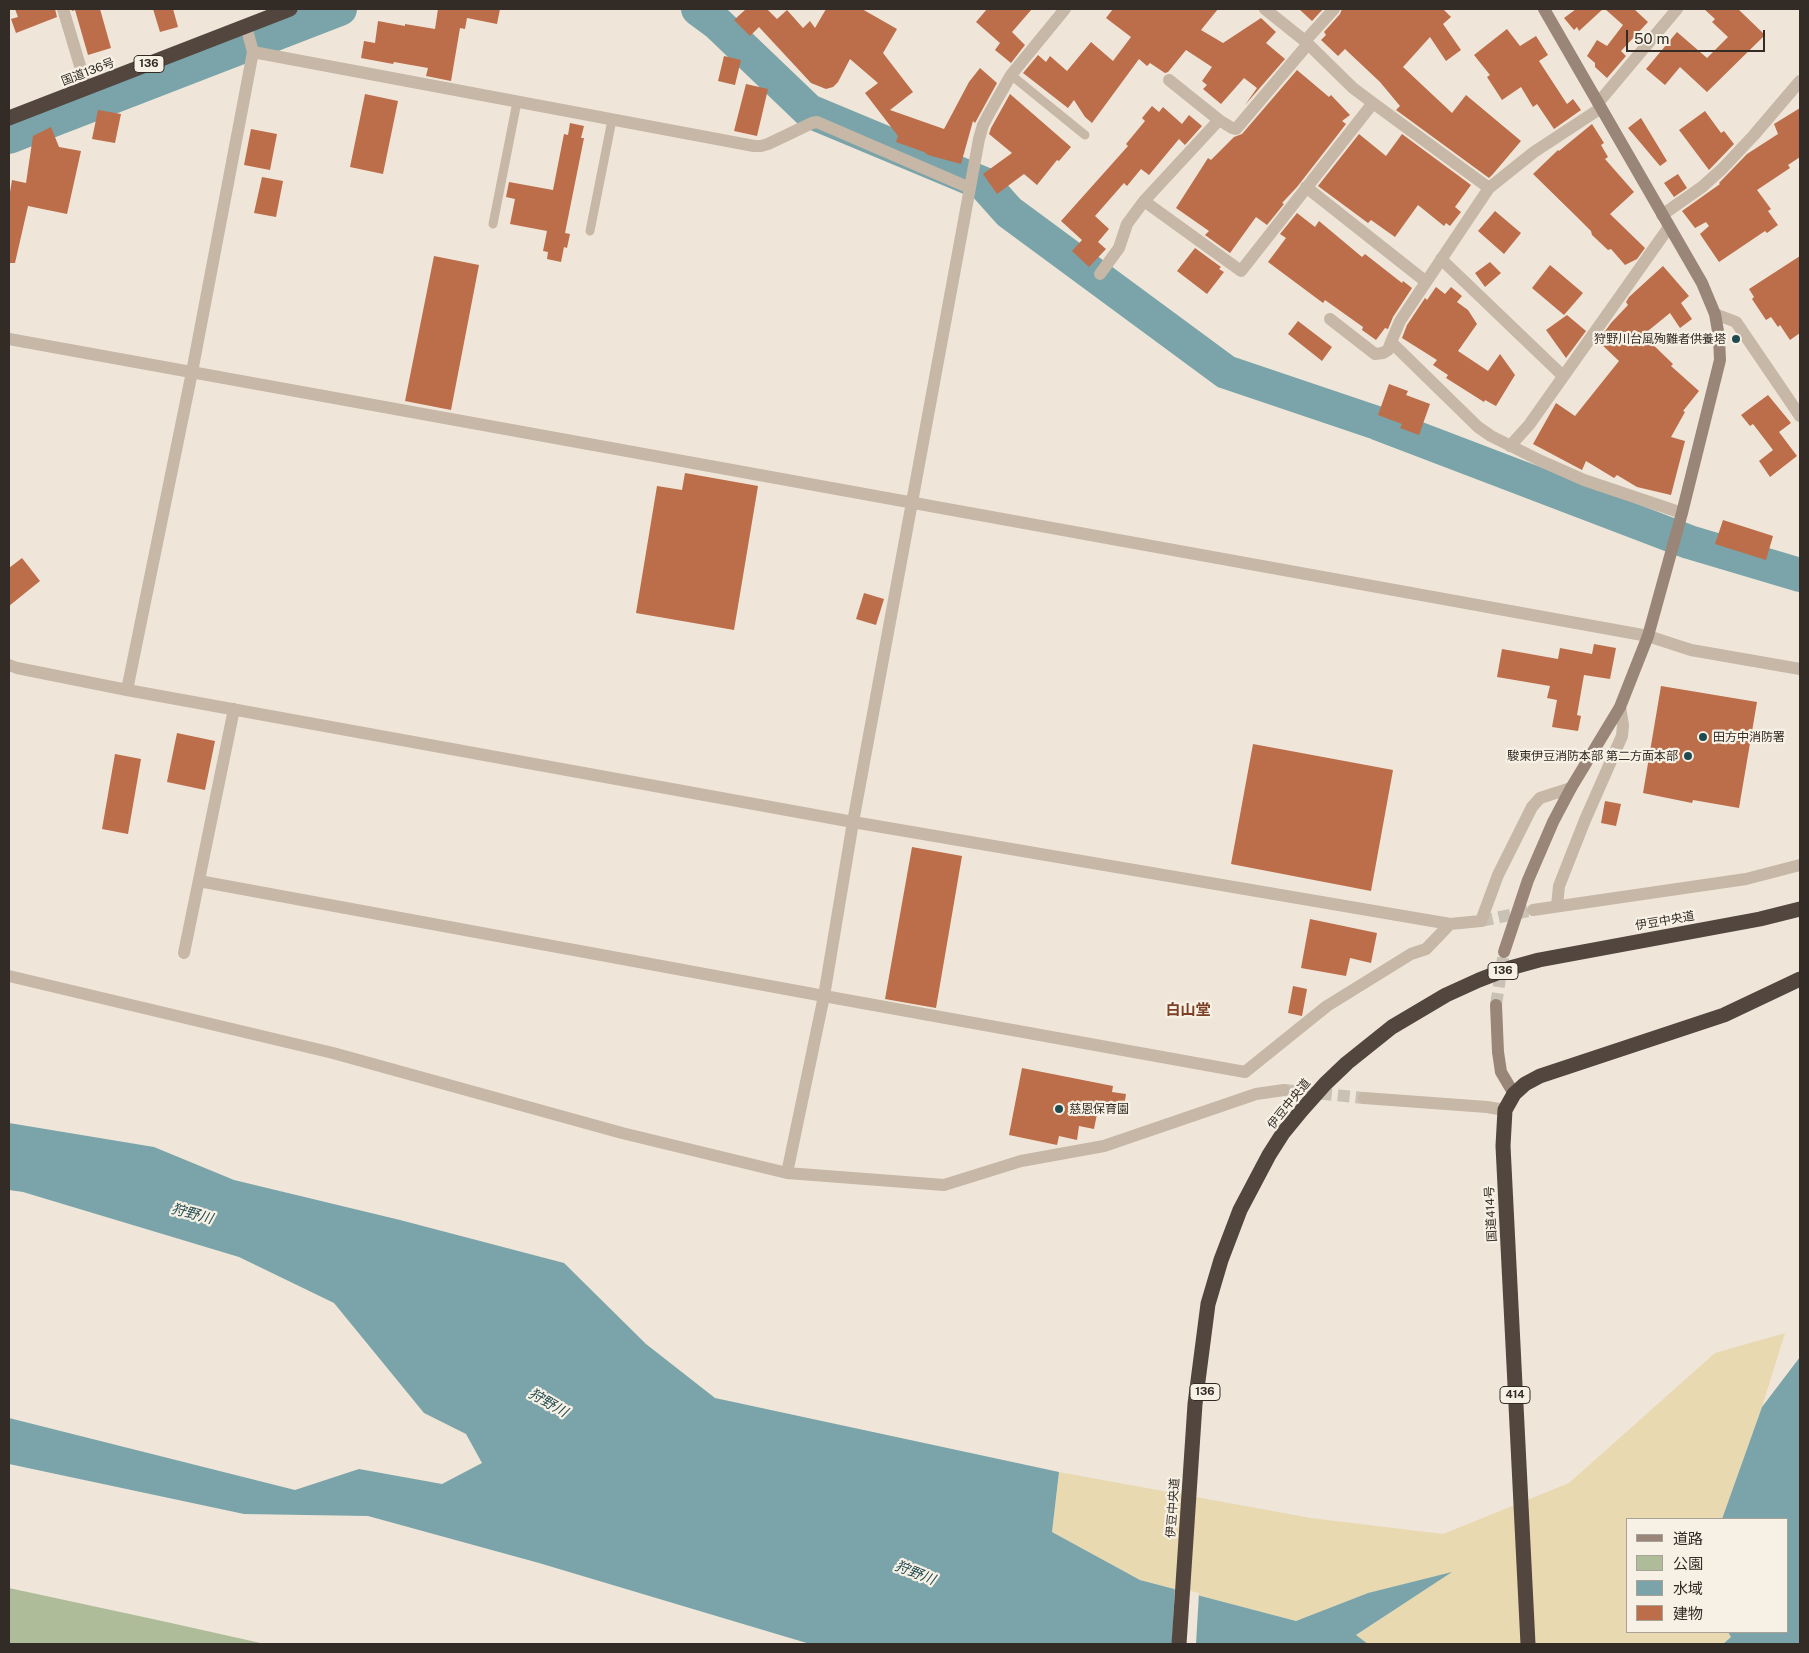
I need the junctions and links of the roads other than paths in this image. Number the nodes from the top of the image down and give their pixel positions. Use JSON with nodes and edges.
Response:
{"nodes":[{"id":1,"x":62,"y":9,"type":"edge"},
{"id":2,"x":290,"y":9,"type":"edge"},
{"id":3,"x":1065,"y":9,"type":"edge"},
{"id":4,"x":1265,"y":9,"type":"edge"},
{"id":5,"x":1334,"y":9,"type":"edge"},
{"id":6,"x":1544,"y":9,"type":"edge"},
{"id":7,"x":1677,"y":9,"type":"edge"},
{"id":8,"x":246,"y":26,"type":"junction"},
{"id":9,"x":1306,"y":42,"type":"junction"},
{"id":10,"x":253,"y":52,"type":"junction"},
{"id":11,"x":1011,"y":75,"type":"junction"},
{"id":12,"x":1169,"y":80,"type":"dead end"},
{"id":13,"x":1800,"y":81,"type":"edge"},
{"id":14,"x":87,"y":89,"type":"junction"},
{"id":15,"x":517,"y":102,"type":"junction"},
{"id":16,"x":1373,"y":103,"type":"junction"},
{"id":17,"x":1600,"y":106,"type":"junction"},
{"id":18,"x":9,"y":118,"type":"edge"},
{"id":19,"x":612,"y":120,"type":"junction"},
{"id":20,"x":1219,"y":120,"type":"junction"},
{"id":21,"x":1085,"y":135,"type":"dead end"},
{"id":22,"x":1306,"y":187,"type":"junction"},
{"id":23,"x":970,"y":188,"type":"junction"},
{"id":24,"x":1488,"y":188,"type":"junction"},
{"id":25,"x":1144,"y":201,"type":"junction"},
{"id":26,"x":1662,"y":215,"type":"junction"},
{"id":27,"x":493,"y":224,"type":"dead end"},
{"id":28,"x":1670,"y":227,"type":"junction"},
{"id":29,"x":590,"y":231,"type":"dead end"},
{"id":30,"x":1441,"y":259,"type":"junction"},
{"id":31,"x":1100,"y":274,"type":"dead end"},
{"id":32,"x":1425,"y":281,"type":"junction"},
{"id":33,"x":1714,"y":314,"type":"junction"},
{"id":34,"x":1330,"y":319,"type":"dead end"},
{"id":35,"x":9,"y":339,"type":"edge"},
{"id":36,"x":1391,"y":342,"type":"junction"},
{"id":37,"x":192,"y":372,"type":"junction"},
{"id":38,"x":1563,"y":376,"type":"junction"},
{"id":39,"x":1800,"y":416,"type":"edge"},
{"id":40,"x":1510,"y":446,"type":"junction"},
{"id":41,"x":912,"y":504,"type":"junction"},
{"id":42,"x":1682,"y":513,"type":"junction"},
{"id":43,"x":1648,"y":636,"type":"junction"},
{"id":44,"x":9,"y":665,"type":"edge"},
{"id":45,"x":1800,"y":669,"type":"edge"},
{"id":46,"x":128,"y":690,"type":"junction"},
{"id":47,"x":1620,"y":707,"type":"junction"},
{"id":48,"x":234,"y":709,"type":"junction"},
{"id":49,"x":1571,"y":788,"type":"junction"},
{"id":50,"x":853,"y":822,"type":"junction"},
{"id":51,"x":1800,"y":865,"type":"edge"},
{"id":52,"x":199,"y":881,"type":"junction"},
{"id":53,"x":1557,"y":906,"type":"junction"},
{"id":54,"x":1800,"y":909,"type":"edge"},
{"id":55,"x":1533,"y":910,"type":"tunnel mouth"},
{"id":56,"x":1800,"y":920,"type":"edge"},
{"id":57,"x":1450,"y":924,"type":"junction"},
{"id":58,"x":1504,"y":952,"type":"tunnel mouth"},
{"id":59,"x":184,"y":953,"type":"dead end"},
{"id":60,"x":9,"y":976,"type":"edge"},
{"id":61,"x":1800,"y":979,"type":"edge"},
{"id":62,"x":824,"y":996,"type":"junction"},
{"id":63,"x":1496,"y":1004,"type":"tunnel mouth"},
{"id":64,"x":1284,"y":1090,"type":"tunnel mouth"},
{"id":65,"x":1514,"y":1094,"type":"junction"},
{"id":66,"x":1364,"y":1098,"type":"tunnel mouth"},
{"id":67,"x":1505,"y":1110,"type":"junction"},
{"id":68,"x":1275,"y":1154,"type":"junction"},
{"id":69,"x":787,"y":1173,"type":"junction"},
{"id":70,"x":1178,"y":1644,"type":"edge"},
{"id":71,"x":1188,"y":1644,"type":"edge"},
{"id":72,"x":1528,"y":1644,"type":"edge"}],
"edges":[{"from":1,"to":14,"type":"street"},
{"from":2,"to":8,"type":"highway","name":"国道136号","number":"136"},
{"from":3,"to":11,"type":"street"},
{"from":4,"to":9,"type":"street"},
{"from":5,"to":9,"type":"street"},
{"from":6,"to":17,"type":"street"},
{"from":7,"to":17,"type":"street"},
{"from":8,"to":10,"type":"street"},
{"from":8,"to":14,"type":"highway","name":"国道136号","number":"136"},
{"from":9,"to":16,"type":"street"},
{"from":9,"to":20,"type":"street"},
{"from":10,"to":15,"type":"street"},
{"from":10,"to":37,"type":"street"},
{"from":11,"to":21,"type":"lane"},
{"from":11,"to":23,"type":"street"},
{"from":12,"to":20,"type":"street"},
{"from":13,"to":26,"type":"street"},
{"from":14,"to":18,"type":"highway","name":"国道136号","number":"136"},
{"from":15,"to":19,"type":"street"},
{"from":15,"to":27,"type":"lane"},
{"from":16,"to":22,"type":"street"},
{"from":16,"to":24,"type":"street"},
{"from":17,"to":24,"type":"street"},
{"from":17,"to":26,"type":"street"},
{"from":19,"to":23,"type":"street"},
{"from":19,"to":29,"type":"lane"},
{"from":20,"to":25,"type":"street"},
{"from":22,"to":25,"type":"street"},
{"from":22,"to":32,"type":"street"},
{"from":23,"to":41,"type":"street"},
{"from":24,"to":30,"type":"street"},
{"from":25,"to":31,"type":"street"},
{"from":26,"to":28,"type":"street"},
{"from":28,"to":33,"type":"street"},
{"from":28,"to":38,"type":"street"},
{"from":30,"to":32,"type":"street"},
{"from":30,"to":38,"type":"street"},
{"from":32,"to":36,"type":"street"},
{"from":33,"to":39,"type":"street"},
{"from":33,"to":42,"type":"street"},
{"from":34,"to":36,"type":"street"},
{"from":35,"to":37,"type":"street"},
{"from":36,"to":40,"type":"street"},
{"from":37,"to":41,"type":"street"},
{"from":37,"to":46,"type":"street"},
{"from":38,"to":40,"type":"street"},
{"from":40,"to":42,"type":"street"},
{"from":41,"to":43,"type":"street"},
{"from":41,"to":50,"type":"street"},
{"from":42,"to":43,"type":"street"},
{"from":43,"to":45,"type":"street"},
{"from":43,"to":47,"type":"street"},
{"from":44,"to":46,"type":"street"},
{"from":46,"to":48,"type":"street"},
{"from":47,"to":49,"type":"street"},
{"from":47,"to":53,"type":"street"},
{"from":48,"to":50,"type":"street"},
{"from":48,"to":52,"type":"street"},
{"from":49,"to":57,"type":"street"},
{"from":49,"to":58,"type":"street"},
{"from":50,"to":57,"type":"street"},
{"from":50,"to":62,"type":"street"},
{"from":51,"to":53,"type":"street"},
{"from":52,"to":59,"type":"street"},
{"from":52,"to":62,"type":"street"},
{"from":53,"to":55,"type":"street"},
{"from":54,"to":68,"type":"highway","name":"伊豆中央道","number":"136"},
{"from":56,"to":68,"type":"highway","name":"伊豆中央道","number":"136"},
{"from":57,"to":62,"type":"street"},
{"from":60,"to":69,"type":"street"},
{"from":61,"to":65,"type":"highway","name":"国道414号","number":"414"},
{"from":62,"to":69,"type":"street"},
{"from":63,"to":65,"type":"street"},
{"from":64,"to":69,"type":"street"},
{"from":65,"to":67,"type":"highway","name":"国道414号","number":"414"},
{"from":66,"to":67,"type":"street"},
{"from":67,"to":72,"type":"highway","name":"国道414号","number":"414"},
{"from":68,"to":70,"type":"highway","name":"伊豆中央道","number":"136"},
{"from":68,"to":71,"type":"highway","name":"伊豆中央道","number":"136"}]}
